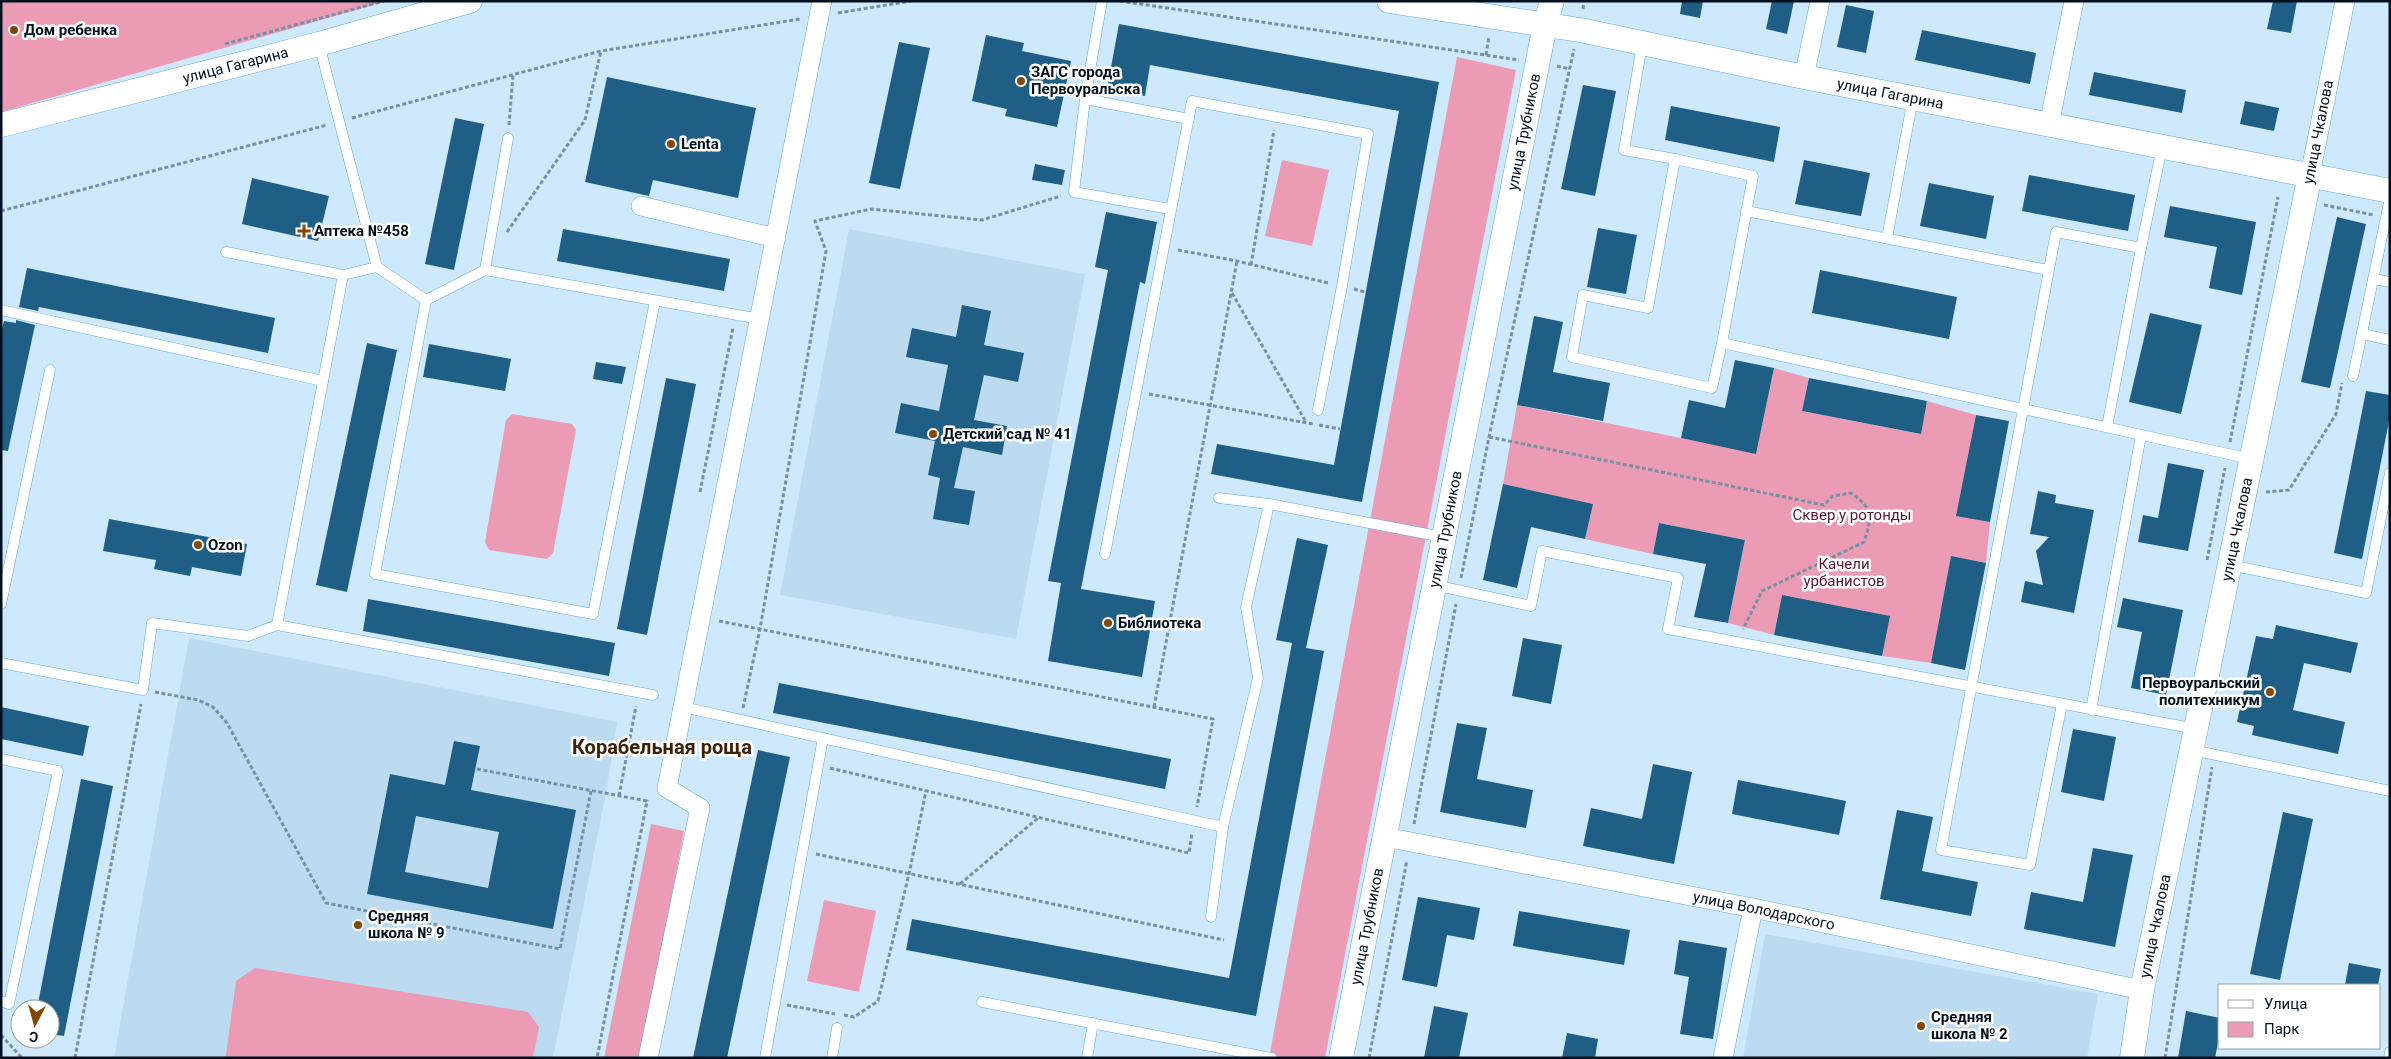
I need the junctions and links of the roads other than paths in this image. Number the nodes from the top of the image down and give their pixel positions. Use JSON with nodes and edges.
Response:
{"nodes":[{"id":1,"x":470,"y":1,"type":"edge"},
{"id":2,"x":1102,"y":1,"type":"edge"},
{"id":3,"x":1389,"y":1,"type":"edge"},
{"id":4,"x":1552,"y":1,"type":"edge"},
{"id":5,"x":1820,"y":1,"type":"edge"},
{"id":6,"x":2074,"y":1,"type":"edge"},
{"id":7,"x":2345,"y":1,"type":"edge"},
{"id":8,"x":821,"y":9,"type":"edge"},
{"id":9,"x":1545,"y":25,"type":"junction"},
{"id":10,"x":319,"y":44,"type":"junction"},
{"id":11,"x":1642,"y":44,"type":"junction"},
{"id":12,"x":1804,"y":77,"type":"junction"},
{"id":13,"x":1913,"y":98,"type":"junction"},
{"id":14,"x":1085,"y":99,"type":"junction"},
{"id":15,"x":1189,"y":119,"type":"junction"},
{"id":16,"x":1,"y":125,"type":"edge"},
{"id":17,"x":2049,"y":126,"type":"junction"},
{"id":18,"x":508,"y":138,"type":"road end"},
{"id":19,"x":2162,"y":147,"type":"junction"},
{"id":20,"x":1675,"y":159,"type":"junction"},
{"id":21,"x":2310,"y":176,"type":"junction"},
{"id":22,"x":2390,"y":191,"type":"edge"},
{"id":23,"x":2390,"y":198,"type":"edge"},
{"id":24,"x":641,"y":206,"type":"dead end"},
{"id":25,"x":1170,"y":208,"type":"junction"},
{"id":26,"x":1746,"y":211,"type":"junction"},
{"id":27,"x":776,"y":238,"type":"junction"},
{"id":28,"x":1886,"y":238,"type":"junction"},
{"id":29,"x":2141,"y":248,"type":"junction"},
{"id":30,"x":226,"y":252,"type":"dead end"},
{"id":31,"x":377,"y":266,"type":"junction"},
{"id":32,"x":485,"y":270,"type":"junction"},
{"id":33,"x":2048,"y":270,"type":"junction"},
{"id":34,"x":343,"y":275,"type":"junction"},
{"id":35,"x":2373,"y":279,"type":"junction"},
{"id":36,"x":2390,"y":282,"type":"edge"},
{"id":37,"x":426,"y":300,"type":"junction"},
{"id":38,"x":655,"y":300,"type":"junction"},
{"id":39,"x":1,"y":310,"type":"edge"},
{"id":40,"x":760,"y":319,"type":"junction"},
{"id":41,"x":2362,"y":334,"type":"junction"},
{"id":42,"x":2390,"y":340,"type":"edge"},
{"id":43,"x":1722,"y":343,"type":"junction"},
{"id":44,"x":50,"y":370,"type":"dead end"},
{"id":45,"x":2348,"y":376,"type":"road end"},
{"id":46,"x":323,"y":381,"type":"junction"},
{"id":47,"x":2024,"y":409,"type":"junction"},
{"id":48,"x":1318,"y":410,"type":"dead end"},
{"id":49,"x":2107,"y":427,"type":"junction"},
{"id":50,"x":2141,"y":435,"type":"junction"},
{"id":51,"x":2251,"y":459,"type":"junction"},
{"id":52,"x":2390,"y":473,"type":"edge"},
{"id":53,"x":1219,"y":498,"type":"dead end"},
{"id":54,"x":1269,"y":504,"type":"junction"},
{"id":55,"x":1443,"y":538,"type":"junction"},
{"id":56,"x":1105,"y":554,"type":"dead end"},
{"id":57,"x":2230,"y":565,"type":"junction"},
{"id":58,"x":1434,"y":585,"type":"junction"},
{"id":59,"x":1,"y":604,"type":"edge"},
{"id":60,"x":277,"y":625,"type":"junction"},
{"id":61,"x":1,"y":663,"type":"edge"},
{"id":62,"x":1971,"y":686,"type":"junction"},
{"id":63,"x":653,"y":695,"type":"dead end"},
{"id":64,"x":2062,"y":704,"type":"junction"},
{"id":65,"x":683,"y":707,"type":"junction"},
{"id":66,"x":2091,"y":710,"type":"junction"},
{"id":67,"x":823,"y":738,"type":"junction"},
{"id":68,"x":2194,"y":739,"type":"junction"},
{"id":69,"x":1,"y":759,"type":"edge"},
{"id":70,"x":2390,"y":791,"type":"edge"},
{"id":71,"x":1223,"y":827,"type":"junction"},
{"id":72,"x":1385,"y":837,"type":"junction"},
{"id":73,"x":1753,"y":908,"type":"junction"},
{"id":74,"x":1211,"y":917,"type":"dead end"},
{"id":75,"x":2142,"y":990,"type":"junction"},
{"id":76,"x":1,"y":1001,"type":"edge"},
{"id":77,"x":982,"y":1002,"type":"dead end"},
{"id":78,"x":1093,"y":1023,"type":"junction"},
{"id":79,"x":837,"y":1028,"type":"dead end"},
{"id":80,"x":2390,"y":1052,"type":"edge"},
{"id":81,"x":648,"y":1058,"type":"edge"},
{"id":82,"x":765,"y":1058,"type":"edge"},
{"id":83,"x":832,"y":1058,"type":"edge"},
{"id":84,"x":1087,"y":1058,"type":"edge"},
{"id":85,"x":1272,"y":1058,"type":"edge"},
{"id":86,"x":1341,"y":1058,"type":"edge"},
{"id":87,"x":1723,"y":1058,"type":"edge"},
{"id":88,"x":2132,"y":1058,"type":"edge"},
{"id":89,"x":2389,"y":1058,"type":"edge"}],
"edges":[{"from":1,"to":10,"type":"street","name":"улица Гагарина"},
{"from":2,"to":14,"type":"lane"},
{"from":3,"to":9,"type":"street","name":"улица Гагарина"},
{"from":4,"to":9,"type":"street","name":"улица Трубников"},
{"from":5,"to":12,"type":"street"},
{"from":6,"to":17,"type":"street"},
{"from":7,"to":21,"type":"street","name":"улица Чкалова"},
{"from":8,"to":27,"type":"street"},
{"from":9,"to":11,"type":"street","name":"улица Гагарина"},
{"from":9,"to":55,"type":"street","name":"улица Трубников"},
{"from":10,"to":16,"type":"street","name":"улица Гагарина"},
{"from":10,"to":31,"type":"lane"},
{"from":11,"to":12,"type":"street","name":"улица Гагарина"},
{"from":11,"to":20,"type":"lane"},
{"from":12,"to":13,"type":"street","name":"улица Гагарина"},
{"from":13,"to":17,"type":"street","name":"улица Гагарина"},
{"from":13,"to":28,"type":"lane"},
{"from":14,"to":15,"type":"lane"},
{"from":14,"to":25,"type":"lane"},
{"from":15,"to":25,"type":"lane"},
{"from":15,"to":48,"type":"lane"},
{"from":17,"to":19,"type":"street","name":"улица Гагарина"},
{"from":18,"to":32,"type":"lane"},
{"from":19,"to":21,"type":"street","name":"улица Гагарина"},
{"from":19,"to":29,"type":"lane"},
{"from":20,"to":26,"type":"lane"},
{"from":20,"to":43,"type":"lane"},
{"from":21,"to":22,"type":"street","name":"улица Гагарина"},
{"from":21,"to":51,"type":"street","name":"улица Чкалова"},
{"from":23,"to":35,"type":"lane"},
{"from":24,"to":27,"type":"street"},
{"from":25,"to":56,"type":"lane"},
{"from":26,"to":28,"type":"lane"},
{"from":26,"to":43,"type":"lane"},
{"from":27,"to":40,"type":"street"},
{"from":28,"to":33,"type":"lane"},
{"from":29,"to":33,"type":"lane"},
{"from":29,"to":49,"type":"lane"},
{"from":30,"to":34,"type":"lane"},
{"from":31,"to":34,"type":"lane"},
{"from":31,"to":37,"type":"lane"},
{"from":32,"to":37,"type":"lane"},
{"from":32,"to":38,"type":"lane"},
{"from":33,"to":47,"type":"lane"},
{"from":34,"to":46,"type":"lane"},
{"from":35,"to":36,"type":"lane"},
{"from":35,"to":41,"type":"lane"},
{"from":37,"to":38,"type":"lane"},
{"from":38,"to":40,"type":"lane"},
{"from":39,"to":46,"type":"lane"},
{"from":40,"to":65,"type":"street"},
{"from":41,"to":42,"type":"lane"},
{"from":41,"to":45,"type":"lane"},
{"from":43,"to":47,"type":"lane"},
{"from":44,"to":59,"type":"lane"},
{"from":46,"to":60,"type":"lane"},
{"from":47,"to":49,"type":"lane"},
{"from":47,"to":62,"type":"lane"},
{"from":49,"to":50,"type":"lane"},
{"from":50,"to":51,"type":"lane"},
{"from":50,"to":66,"type":"lane"},
{"from":51,"to":57,"type":"street","name":"улица Чкалова"},
{"from":52,"to":57,"type":"lane"},
{"from":53,"to":54,"type":"lane"},
{"from":54,"to":55,"type":"lane"},
{"from":54,"to":71,"type":"lane"},
{"from":55,"to":58,"type":"street","name":"улица Трубников"},
{"from":57,"to":68,"type":"street","name":"улица Чкалова"},
{"from":58,"to":62,"type":"lane"},
{"from":58,"to":72,"type":"street","name":"улица Трубников"},
{"from":60,"to":61,"type":"lane"},
{"from":60,"to":63,"type":"lane"},
{"from":62,"to":64,"type":"lane"},
{"from":62,"to":64,"type":"lane"},
{"from":64,"to":66,"type":"lane"},
{"from":65,"to":67,"type":"lane"},
{"from":65,"to":81,"type":"street"},
{"from":66,"to":68,"type":"lane"},
{"from":67,"to":71,"type":"lane"},
{"from":67,"to":82,"type":"lane"},
{"from":68,"to":70,"type":"lane"},
{"from":68,"to":75,"type":"street","name":"улица Чкалова"},
{"from":69,"to":76,"type":"lane"},
{"from":71,"to":74,"type":"lane"},
{"from":72,"to":73,"type":"street","name":"улица Володарского"},
{"from":72,"to":86,"type":"street","name":"улица Трубников"},
{"from":73,"to":75,"type":"street","name":"улица Володарского"},
{"from":73,"to":87,"type":"street"},
{"from":75,"to":88,"type":"street","name":"улица Чкалова"},
{"from":77,"to":78,"type":"lane"},
{"from":78,"to":84,"type":"lane"},
{"from":78,"to":85,"type":"lane"},
{"from":79,"to":83,"type":"lane"},
{"from":80,"to":89,"type":"lane"}]}
